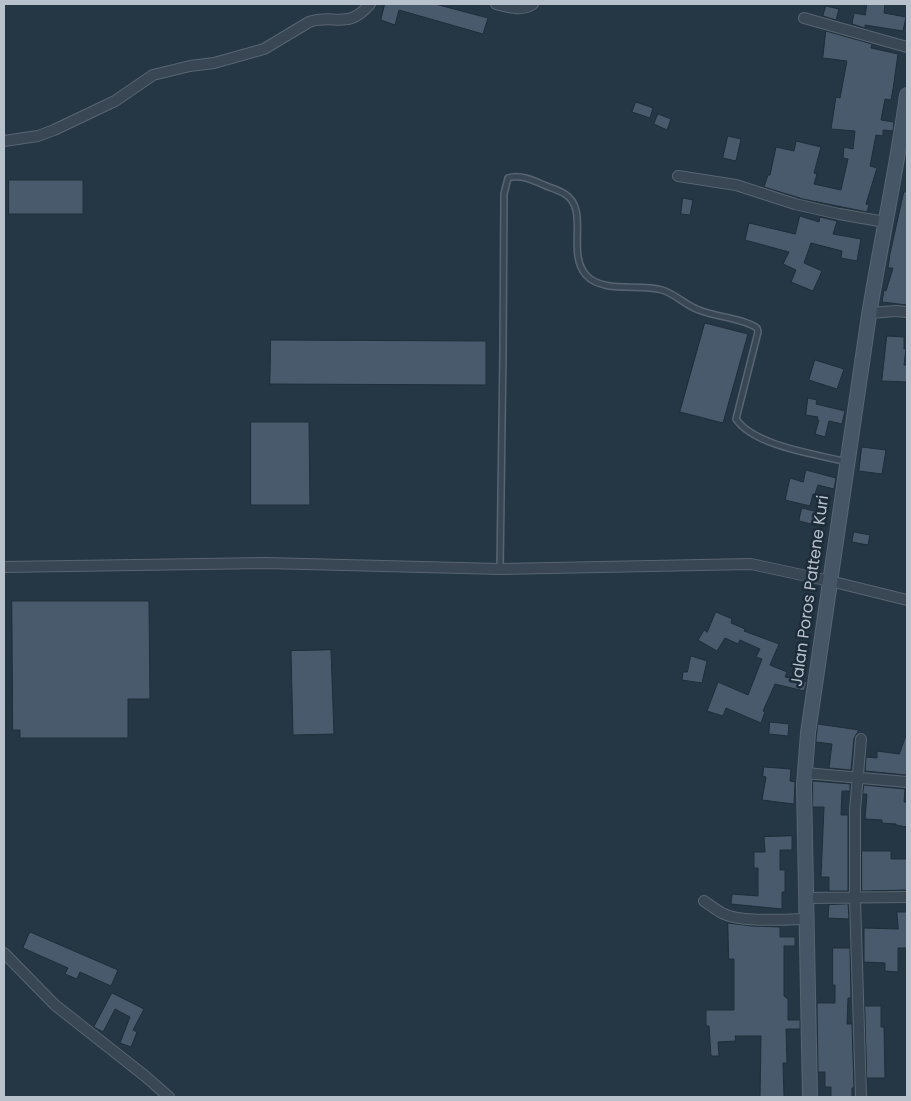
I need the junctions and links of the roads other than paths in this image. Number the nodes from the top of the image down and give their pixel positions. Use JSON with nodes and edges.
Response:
{"nodes":[{"id":1,"x":370,"y":4,"type":"edge"},
{"id":2,"x":496,"y":4,"type":"edge"},
{"id":3,"x":533,"y":4,"type":"edge"},
{"id":4,"x":804,"y":18,"type":"dead end"},
{"id":5,"x":907,"y":47,"type":"edge"},
{"id":6,"x":907,"y":95,"type":"edge"},
{"id":7,"x":4,"y":141,"type":"edge"},
{"id":8,"x":903,"y":157,"type":"edge"},
{"id":9,"x":678,"y":176,"type":"dead end"},
{"id":10,"x":884,"y":222,"type":"junction"},
{"id":11,"x":907,"y":312,"type":"edge"},
{"id":12,"x":870,"y":313,"type":"junction"},
{"id":13,"x":847,"y":462,"type":"junction"},
{"id":14,"x":4,"y":567,"type":"edge"},
{"id":15,"x":500,"y":568,"type":"junction"},
{"id":16,"x":830,"y":581,"type":"junction"},
{"id":17,"x":907,"y":600,"type":"edge"},
{"id":18,"x":861,"y":739,"type":"dead end"},
{"id":19,"x":805,"y":773,"type":"junction"},
{"id":20,"x":857,"y":778,"type":"junction"},
{"id":21,"x":907,"y":782,"type":"edge"},
{"id":22,"x":806,"y":898,"type":"junction"},
{"id":23,"x":907,"y":898,"type":"edge"},
{"id":24,"x":855,"y":899,"type":"junction"},
{"id":25,"x":704,"y":901,"type":"dead end"},
{"id":26,"x":806,"y":919,"type":"junction"},
{"id":27,"x":4,"y":953,"type":"edge"},
{"id":28,"x":169,"y":1097,"type":"edge"},
{"id":29,"x":810,"y":1097,"type":"edge"},
{"id":30,"x":861,"y":1097,"type":"edge"}],
"edges":[{"from":1,"to":7,"type":"street"},
{"from":2,"to":3,"type":"street"},
{"from":4,"to":5,"type":"street"},
{"from":6,"to":8,"type":"street","name":"Jalan Poros Pattene Kuri"},
{"from":8,"to":10,"type":"street","name":"Jalan Poros Pattene Kuri"},
{"from":9,"to":10,"type":"street"},
{"from":10,"to":12,"type":"street","name":"Jalan Poros Pattene Kuri"},
{"from":11,"to":12,"type":"street"},
{"from":12,"to":13,"type":"street","name":"Jalan Poros Pattene Kuri"},
{"from":13,"to":15,"type":"lane"},
{"from":13,"to":16,"type":"street","name":"Jalan Poros Pattene Kuri"},
{"from":14,"to":15,"type":"street"},
{"from":15,"to":16,"type":"street"},
{"from":16,"to":17,"type":"street"},
{"from":16,"to":19,"type":"street","name":"Jalan Poros Pattene Kuri"},
{"from":18,"to":20,"type":"street"},
{"from":19,"to":20,"type":"street"},
{"from":19,"to":22,"type":"street","name":"Jalan Poros Pattene Kuri"},
{"from":20,"to":21,"type":"street"},
{"from":20,"to":24,"type":"street"},
{"from":22,"to":24,"type":"street"},
{"from":22,"to":26,"type":"street","name":"Jalan Poros Pattene Kuri"},
{"from":23,"to":24,"type":"street"},
{"from":24,"to":30,"type":"street"},
{"from":25,"to":26,"type":"street"},
{"from":26,"to":29,"type":"street","name":"Jalan Poros Pattene Kuri"},
{"from":27,"to":28,"type":"street"}]}
